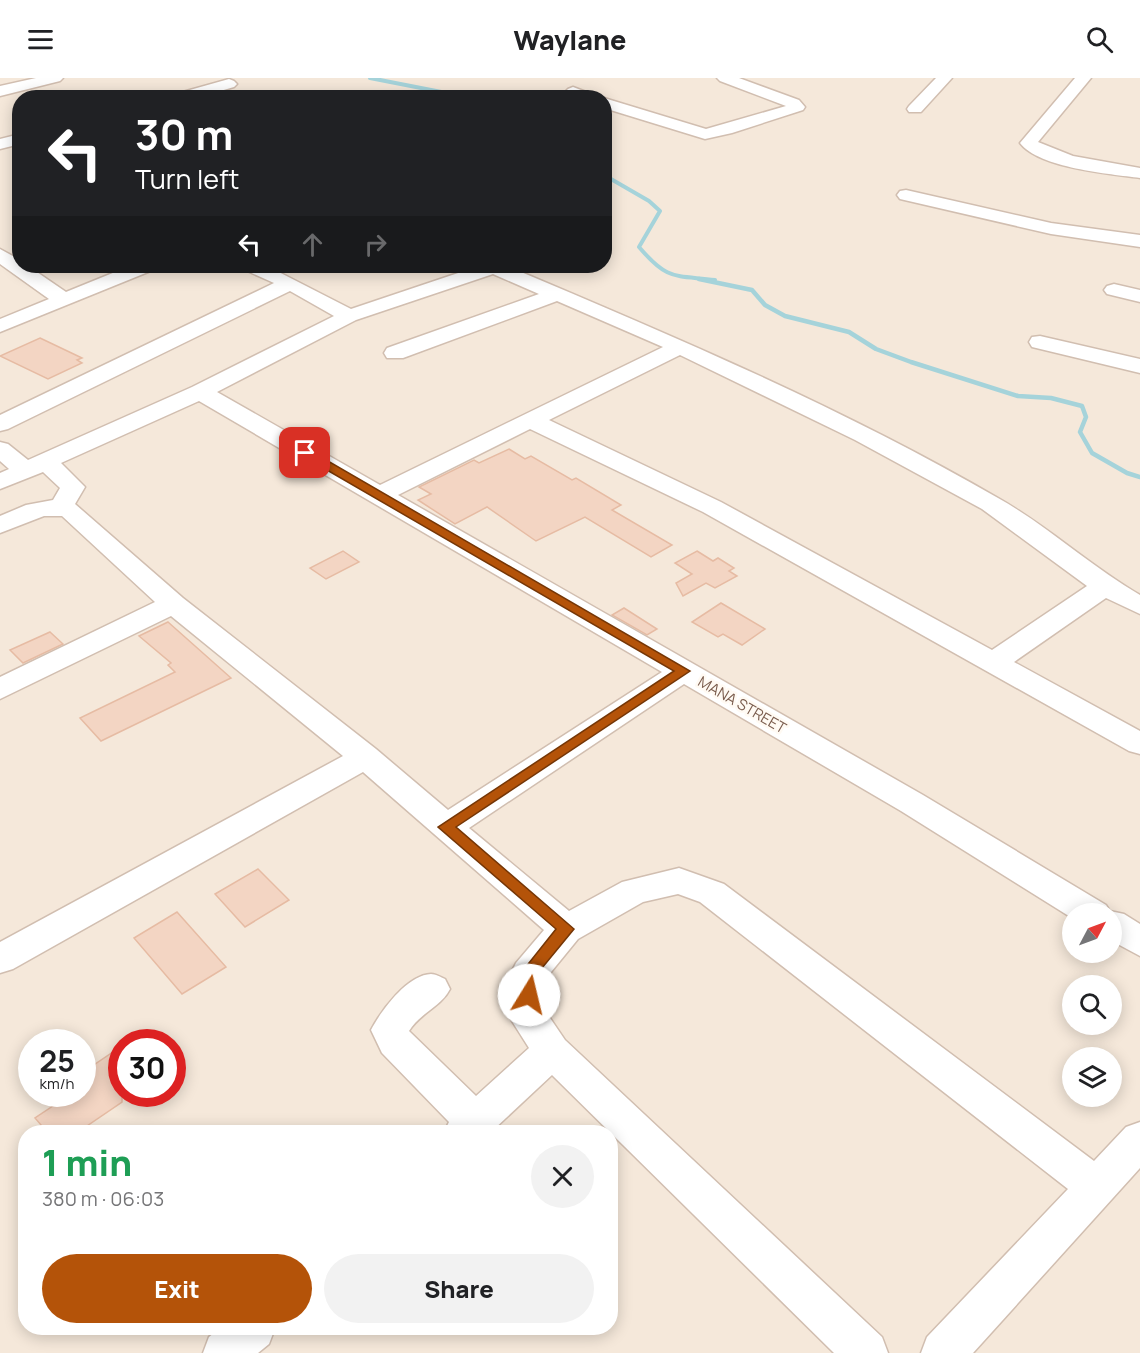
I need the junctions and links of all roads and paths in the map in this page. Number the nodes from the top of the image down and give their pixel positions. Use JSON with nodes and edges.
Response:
{"nodes":[{"id":1,"x":54,"y":78,"type":"edge"},
{"id":2,"x":725,"y":78,"type":"edge"},
{"id":3,"x":944,"y":78,"type":"edge"},
{"id":4,"x":1083,"y":78,"type":"edge"},
{"id":5,"x":229,"y":84,"type":"dead end"},
{"id":6,"x":207,"y":90,"type":"edge"},
{"id":7,"x":3,"y":91,"type":"edge"},
{"id":8,"x":612,"y":105,"type":"edge"},
{"id":9,"x":915,"y":109,"type":"dead end"},
{"id":10,"x":1140,"y":173,"type":"edge"},
{"id":11,"x":906,"y":195,"type":"dead end"},
{"id":12,"x":1140,"y":241,"type":"edge"},
{"id":13,"x":26,"y":273,"type":"edge"},
{"id":14,"x":129,"y":273,"type":"edge"},
{"id":15,"x":268,"y":273,"type":"edge"},
{"id":16,"x":475,"y":273,"type":"edge"},
{"id":17,"x":511,"y":273,"type":"edge"},
{"id":18,"x":290,"y":283,"type":"junction"},
{"id":19,"x":1114,"y":290,"type":"dead end"},
{"id":20,"x":558,"y":294,"type":"junction"},
{"id":21,"x":1140,"y":296,"type":"edge"},
{"id":22,"x":64,"y":300,"type":"junction"},
{"id":23,"x":349,"y":316,"type":"junction"},
{"id":24,"x":0,"y":327,"type":"edge"},
{"id":25,"x":1040,"y":342,"type":"dead end"},
{"id":26,"x":680,"y":347,"type":"junction"},
{"id":27,"x":395,"y":353,"type":"dead end"},
{"id":28,"x":1140,"y":366,"type":"edge"},
{"id":29,"x":200,"y":392,"type":"junction"},
{"id":30,"x":529,"y":420,"type":"junction"},
{"id":31,"x":0,"y":424,"type":"edge"},
{"id":32,"x":0,"y":449,"type":"edge"},
{"id":33,"x":36,"y":466,"type":"junction"},
{"id":34,"x":0,"y":482,"type":"edge"},
{"id":35,"x":379,"y":495,"type":"junction"},
{"id":36,"x":61,"y":507,"type":"junction"},
{"id":37,"x":0,"y":525,"type":"edge"},
{"id":38,"x":1105,"y":586,"type":"junction"},
{"id":39,"x":173,"y":604,"type":"junction"},
{"id":40,"x":1140,"y":606,"type":"edge"},
{"id":41,"x":993,"y":663,"type":"junction"},
{"id":42,"x":684,"y":671,"type":"junction"},
{"id":43,"x":0,"y":689,"type":"edge"},
{"id":44,"x":1140,"y":744,"type":"edge"},
{"id":45,"x":365,"y":757,"type":"junction"},
{"id":46,"x":446,"y":827,"type":"junction"},
{"id":47,"x":1076,"y":903,"type":"edge"},
{"id":48,"x":566,"y":929,"type":"junction"},
{"id":49,"x":1122,"y":930,"type":"edge"},
{"id":50,"x":1140,"y":942,"type":"edge"},
{"id":51,"x":0,"y":958,"type":"edge"},
{"id":52,"x":432,"y":989,"type":"dead end"},
{"id":53,"x":552,"y":1051,"type":"junction"},
{"id":54,"x":468,"y":1125,"type":"edge"},
{"id":55,"x":472,"y":1125,"type":"edge"},
{"id":56,"x":1140,"y":1140,"type":"edge"},
{"id":57,"x":1097,"y":1187,"type":"junction"},
{"id":58,"x":866,"y":1353,"type":"edge"},
{"id":59,"x":943,"y":1353,"type":"edge"}],
"edges":[{"from":1,"to":7,"type":"street"},
{"from":2,"to":8,"type":"street"},
{"from":3,"to":9,"type":"street"},
{"from":4,"to":10,"type":"street"},
{"from":5,"to":6,"type":"street"},
{"from":11,"to":12,"type":"street"},
{"from":13,"to":22,"type":"street"},
{"from":14,"to":22,"type":"street"},
{"from":15,"to":18,"type":"street"},
{"from":16,"to":23,"type":"street"},
{"from":17,"to":20,"type":"street"},
{"from":18,"to":23,"type":"street"},
{"from":18,"to":31,"type":"street"},
{"from":19,"to":21,"type":"street"},
{"from":20,"to":26,"type":"street"},
{"from":20,"to":27,"type":"street"},
{"from":22,"to":24,"type":"street"},
{"from":23,"to":29,"type":"street"},
{"from":25,"to":28,"type":"street"},
{"from":26,"to":30,"type":"street"},
{"from":26,"to":38,"type":"street"},
{"from":29,"to":33,"type":"street"},
{"from":29,"to":35,"type":"street","name":"MANA STREET"},
{"from":30,"to":35,"type":"street"},
{"from":30,"to":41,"type":"street"},
{"from":32,"to":33,"type":"street"},
{"from":33,"to":34,"type":"street"},
{"from":33,"to":36,"type":"street"},
{"from":35,"to":42,"type":"street","name":"MANA STREET"},
{"from":36,"to":37,"type":"street"},
{"from":36,"to":39,"type":"street"},
{"from":38,"to":40,"type":"street"},
{"from":38,"to":41,"type":"street"},
{"from":39,"to":43,"type":"street"},
{"from":39,"to":45,"type":"street"},
{"from":41,"to":44,"type":"street"},
{"from":42,"to":46,"type":"street"},
{"from":42,"to":47,"type":"street","name":"MANA STREET"},
{"from":45,"to":46,"type":"street"},
{"from":45,"to":51,"type":"street"},
{"from":46,"to":48,"type":"street"},
{"from":48,"to":53,"type":"street"},
{"from":48,"to":57,"type":"street"},
{"from":49,"to":50,"type":"street"},
{"from":52,"to":54,"type":"street"},
{"from":53,"to":55,"type":"street"},
{"from":53,"to":58,"type":"street"},
{"from":56,"to":57,"type":"street"},
{"from":57,"to":59,"type":"street"}]}
